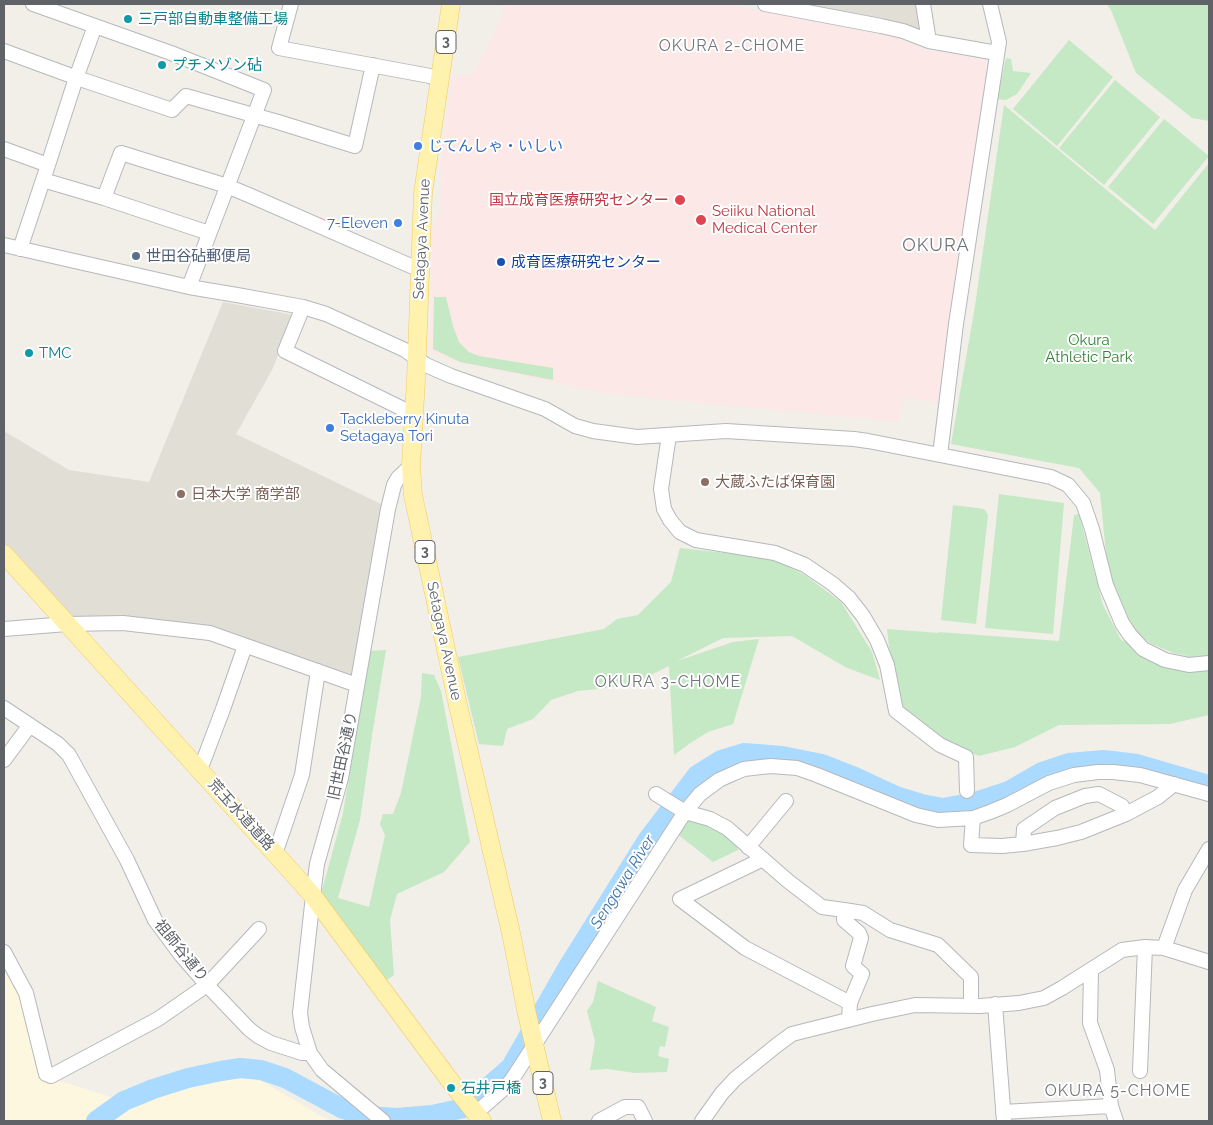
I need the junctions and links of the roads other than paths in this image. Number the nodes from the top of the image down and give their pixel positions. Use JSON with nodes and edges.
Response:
{"nodes":[{"id":1,"x":33,"y":4,"type":"edge"},
{"id":2,"x":291,"y":4,"type":"edge"},
{"id":3,"x":451,"y":4,"type":"edge"},
{"id":4,"x":765,"y":4,"type":"edge"},
{"id":5,"x":923,"y":4,"type":"edge"},
{"id":6,"x":990,"y":4,"type":"edge"},
{"id":7,"x":55,"y":7,"type":"edge"},
{"id":8,"x":95,"y":26,"type":"junction"},
{"id":9,"x":929,"y":41,"type":"junction"},
{"id":10,"x":4,"y":51,"type":"edge"},
{"id":11,"x":997,"y":53,"type":"junction"},
{"id":12,"x":373,"y":65,"type":"junction"},
{"id":13,"x":76,"y":78,"type":"junction"},
{"id":14,"x":440,"y":81,"type":"junction"},
{"id":15,"x":254,"y":116,"type":"junction"},
{"id":16,"x":4,"y":149,"type":"edge"},
{"id":17,"x":48,"y":165,"type":"junction"},
{"id":18,"x":43,"y":180,"type":"junction"},
{"id":19,"x":227,"y":186,"type":"junction"},
{"id":20,"x":104,"y":198,"type":"junction"},
{"id":21,"x":209,"y":233,"type":"junction"},
{"id":22,"x":4,"y":245,"type":"edge"},
{"id":23,"x":20,"y":249,"type":"junction"},
{"id":24,"x":420,"y":270,"type":"junction"},
{"id":25,"x":189,"y":287,"type":"junction"},
{"id":26,"x":303,"y":307,"type":"junction"},
{"id":27,"x":417,"y":359,"type":"junction"},
{"id":28,"x":414,"y":410,"type":"junction"},
{"id":29,"x":669,"y":435,"type":"junction"},
{"id":30,"x":940,"y":454,"type":"junction"},
{"id":31,"x":411,"y":466,"type":"junction"},
{"id":32,"x":415,"y":508,"type":"junction"},
{"id":33,"x":388,"y":509,"type":"junction"},
{"id":34,"x":4,"y":554,"type":"edge"},
{"id":35,"x":66,"y":624,"type":"junction"},
{"id":36,"x":4,"y":628,"type":"edge"},
{"id":37,"x":245,"y":646,"type":"junction"},
{"id":38,"x":1209,"y":662,"type":"edge"},
{"id":39,"x":318,"y":672,"type":"junction"},
{"id":40,"x":357,"y":685,"type":"junction"},
{"id":41,"x":4,"y":708,"type":"edge"},
{"id":42,"x":30,"y":725,"type":"junction"},
{"id":43,"x":4,"y":760,"type":"edge"},
{"id":44,"x":198,"y":768,"type":"junction"},
{"id":45,"x":1174,"y":784,"type":"junction"},
{"id":46,"x":966,"y":791,"type":"dead end"},
{"id":47,"x":1209,"y":794,"type":"edge"},
{"id":48,"x":660,"y":796,"type":"dead end"},
{"id":49,"x":786,"y":801,"type":"dead end"},
{"id":50,"x":684,"y":812,"type":"junction"},
{"id":51,"x":1126,"y":814,"type":"junction"},
{"id":52,"x":973,"y":818,"type":"junction"},
{"id":53,"x":1023,"y":844,"type":"junction"},
{"id":54,"x":748,"y":847,"type":"junction"},
{"id":55,"x":1209,"y":849,"type":"edge"},
{"id":56,"x":275,"y":854,"type":"junction"},
{"id":57,"x":763,"y":859,"type":"junction"},
{"id":58,"x":312,"y":896,"type":"junction"},
{"id":59,"x":844,"y":910,"type":"junction"},
{"id":60,"x":259,"y":929,"type":"dead end"},
{"id":61,"x":1145,"y":947,"type":"junction"},
{"id":62,"x":1164,"y":948,"type":"junction"},
{"id":63,"x":4,"y":952,"type":"edge"},
{"id":64,"x":1209,"y":962,"type":"edge"},
{"id":65,"x":1091,"y":970,"type":"junction"},
{"id":66,"x":207,"y":985,"type":"junction"},
{"id":67,"x":850,"y":1003,"type":"junction"},
{"id":68,"x":995,"y":1004,"type":"junction"},
{"id":69,"x":971,"y":1005,"type":"junction"},
{"id":70,"x":849,"y":1020,"type":"junction"},
{"id":71,"x":534,"y":1045,"type":"junction"},
{"id":72,"x":310,"y":1053,"type":"junction"},
{"id":73,"x":1140,"y":1071,"type":"dead end"},
{"id":74,"x":1111,"y":1106,"type":"junction"},
{"id":75,"x":477,"y":1115,"type":"edge"},
{"id":76,"x":1003,"y":1116,"type":"edge"},
{"id":77,"x":705,"y":1120,"type":"edge"},
{"id":78,"x":383,"y":1121,"type":"edge"},
{"id":79,"x":552,"y":1121,"type":"edge"},
{"id":80,"x":599,"y":1121,"type":"edge"},
{"id":81,"x":645,"y":1121,"type":"edge"},
{"id":82,"x":1116,"y":1121,"type":"edge"}],
"edges":[{"from":1,"to":7,"type":"street"},
{"from":2,"to":12,"type":"street"},
{"from":3,"to":14,"type":"main road","name":"Setagaya Avenue","number":"3"},
{"from":4,"to":9,"type":"street"},
{"from":5,"to":9,"type":"street"},
{"from":6,"to":11,"type":"street"},
{"from":7,"to":8,"type":"street"},
{"from":8,"to":13,"type":"street"},
{"from":8,"to":15,"type":"street"},
{"from":9,"to":11,"type":"street"},
{"from":10,"to":13,"type":"street"},
{"from":11,"to":30,"type":"street"},
{"from":12,"to":14,"type":"street"},
{"from":12,"to":15,"type":"street"},
{"from":13,"to":15,"type":"street"},
{"from":13,"to":17,"type":"street"},
{"from":14,"to":24,"type":"main road","name":"Setagaya Avenue","number":"3"},
{"from":15,"to":19,"type":"street"},
{"from":16,"to":17,"type":"street"},
{"from":17,"to":18,"type":"street"},
{"from":18,"to":20,"type":"street"},
{"from":18,"to":23,"type":"street"},
{"from":19,"to":20,"type":"street"},
{"from":19,"to":21,"type":"street"},
{"from":19,"to":24,"type":"street"},
{"from":20,"to":21,"type":"street"},
{"from":21,"to":25,"type":"street"},
{"from":22,"to":23,"type":"street"},
{"from":23,"to":25,"type":"street"},
{"from":24,"to":27,"type":"main road","name":"Setagaya Avenue","number":"3"},
{"from":25,"to":26,"type":"street"},
{"from":26,"to":27,"type":"street"},
{"from":26,"to":28,"type":"street"},
{"from":27,"to":28,"type":"main road","name":"Setagaya Avenue","number":"3"},
{"from":27,"to":29,"type":"street"},
{"from":28,"to":31,"type":"main road","name":"Setagaya Avenue","number":"3"},
{"from":29,"to":30,"type":"street"},
{"from":29,"to":46,"type":"street"},
{"from":30,"to":38,"type":"street"},
{"from":31,"to":32,"type":"main road","name":"Setagaya Avenue","number":"3"},
{"from":31,"to":33,"type":"street","name":"旧世田谷通り"},
{"from":32,"to":33,"type":"street"},
{"from":32,"to":71,"type":"main road","name":"Setagaya Avenue","number":"3"},
{"from":33,"to":40,"type":"street","name":"旧世田谷通り"},
{"from":34,"to":35,"type":"main road","name":"荒玉水道道路"},
{"from":35,"to":36,"type":"street"},
{"from":35,"to":37,"type":"street"},
{"from":35,"to":44,"type":"main road","name":"荒玉水道道路"},
{"from":37,"to":39,"type":"street"},
{"from":37,"to":44,"type":"street"},
{"from":39,"to":40,"type":"street"},
{"from":39,"to":56,"type":"street"},
{"from":40,"to":58,"type":"street","name":"旧世田谷通り"},
{"from":41,"to":42,"type":"street","name":"祖師谷通り"},
{"from":42,"to":43,"type":"street"},
{"from":42,"to":66,"type":"street","name":"祖師谷通り"},
{"from":44,"to":56,"type":"main road","name":"荒玉水道道路"},
{"from":45,"to":47,"type":"street"},
{"from":45,"to":51,"type":"street"},
{"from":45,"to":52,"type":"street"},
{"from":48,"to":50,"type":"street"},
{"from":49,"to":54,"type":"street"},
{"from":50,"to":52,"type":"street"},
{"from":50,"to":54,"type":"street"},
{"from":50,"to":71,"type":"street"},
{"from":51,"to":53,"type":"street"},
{"from":51,"to":53,"type":"street"},
{"from":52,"to":53,"type":"street"},
{"from":54,"to":57,"type":"street"},
{"from":55,"to":62,"type":"street"},
{"from":56,"to":58,"type":"main road","name":"荒玉水道道路"},
{"from":57,"to":59,"type":"street"},
{"from":57,"to":67,"type":"street"},
{"from":58,"to":72,"type":"street","name":"旧世田谷通り"},
{"from":58,"to":75,"type":"main road","name":"荒玉水道道路"},
{"from":59,"to":67,"type":"street"},
{"from":59,"to":69,"type":"street"},
{"from":60,"to":66,"type":"street"},
{"from":61,"to":62,"type":"street"},
{"from":61,"to":65,"type":"street"},
{"from":61,"to":73,"type":"street"},
{"from":62,"to":64,"type":"street"},
{"from":63,"to":66,"type":"street"},
{"from":65,"to":68,"type":"street"},
{"from":65,"to":74,"type":"street"},
{"from":66,"to":72,"type":"street","name":"祖師谷通り"},
{"from":67,"to":70,"type":"street"},
{"from":68,"to":69,"type":"street"},
{"from":68,"to":76,"type":"street"},
{"from":69,"to":70,"type":"street"},
{"from":70,"to":77,"type":"street"},
{"from":71,"to":75,"type":"street"},
{"from":71,"to":79,"type":"main road","name":"Setagaya Avenue","number":"3"},
{"from":72,"to":78,"type":"street"},
{"from":74,"to":76,"type":"street"},
{"from":74,"to":82,"type":"street"},
{"from":80,"to":81,"type":"street"}]}
